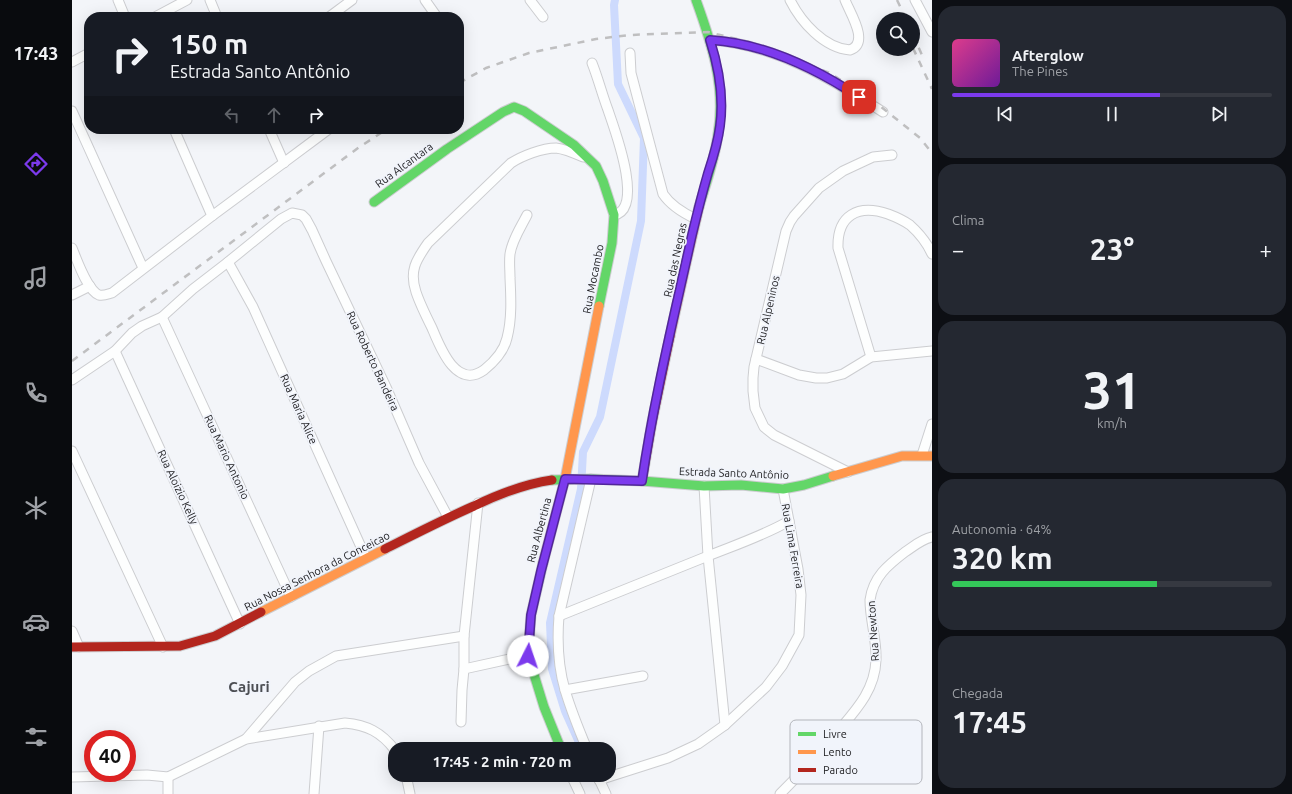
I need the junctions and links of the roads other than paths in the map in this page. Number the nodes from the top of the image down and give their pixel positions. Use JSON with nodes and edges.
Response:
{"nodes":[{"id":1,"x":118,"y":0,"type":"edge"},
{"id":2,"x":187,"y":0,"type":"edge"},
{"id":3,"x":210,"y":0,"type":"edge"},
{"id":4,"x":352,"y":0,"type":"edge"},
{"id":5,"x":425,"y":0,"type":"edge"},
{"id":6,"x":530,"y":0,"type":"edge"},
{"id":7,"x":696,"y":0,"type":"edge"},
{"id":8,"x":790,"y":0,"type":"edge"},
{"id":9,"x":845,"y":0,"type":"edge"},
{"id":10,"x":914,"y":0,"type":"edge"},
{"id":11,"x":123,"y":12,"type":"edge"},
{"id":12,"x":164,"y":12,"type":"edge"},
{"id":13,"x":215,"y":12,"type":"edge"},
{"id":14,"x":336,"y":12,"type":"edge"},
{"id":15,"x":433,"y":12,"type":"edge"},
{"id":16,"x":543,"y":17,"type":"dead end"},
{"id":17,"x":932,"y":32,"type":"edge"},
{"id":18,"x":710,"y":40,"type":"junction"},
{"id":19,"x":630,"y":53,"type":"dead end"},
{"id":20,"x":84,"y":56,"type":"edge"},
{"id":21,"x":72,"y":62,"type":"edge"},
{"id":22,"x":592,"y":63,"type":"dead end"},
{"id":23,"x":72,"y":111,"type":"edge"},
{"id":24,"x":883,"y":112,"type":"dead end"},
{"id":25,"x":531,"y":116,"type":"joint"},
{"id":26,"x":176,"y":134,"type":"edge"},
{"id":27,"x":271,"y":134,"type":"edge"},
{"id":28,"x":322,"y":134,"type":"edge"},
{"id":29,"x":892,"y":155,"type":"dead end"},
{"id":30,"x":591,"y":160,"type":"junction"},
{"id":31,"x":284,"y":163,"type":"junction"},
{"id":32,"x":374,"y":202,"type":"dead end"},
{"id":33,"x":527,"y":215,"type":"dead end"},
{"id":34,"x":614,"y":215,"type":"junction"},
{"id":35,"x":212,"y":216,"type":"junction"},
{"id":36,"x":696,"y":219,"type":"junction"},
{"id":37,"x":72,"y":248,"type":"edge"},
{"id":38,"x":932,"y":254,"type":"edge"},
{"id":39,"x":228,"y":262,"type":"junction"},
{"id":40,"x":144,"y":268,"type":"junction"},
{"id":41,"x":90,"y":286,"type":"junction"},
{"id":42,"x":72,"y":295,"type":"edge"},
{"id":43,"x":162,"y":316,"type":"junction"},
{"id":44,"x":115,"y":351,"type":"junction"},
{"id":45,"x":932,"y":351,"type":"edge"},
{"id":46,"x":871,"y":357,"type":"junction"},
{"id":47,"x":756,"y":359,"type":"junction"},
{"id":48,"x":72,"y":380,"type":"edge"},
{"id":49,"x":932,"y":424,"type":"edge"},
{"id":50,"x":72,"y":451,"type":"edge"},
{"id":51,"x":922,"y":455,"type":"junction"},
{"id":52,"x":932,"y":456,"type":"edge"},
{"id":53,"x":848,"y":472,"type":"junction"},
{"id":54,"x":568,"y":480,"type":"junction"},
{"id":55,"x":588,"y":480,"type":"junction"},
{"id":56,"x":642,"y":481,"type":"junction"},
{"id":57,"x":704,"y":486,"type":"junction"},
{"id":58,"x":783,"y":489,"type":"junction"},
{"id":59,"x":478,"y":503,"type":"junction"},
{"id":60,"x":448,"y":517,"type":"junction"},
{"id":61,"x":789,"y":522,"type":"junction"},
{"id":62,"x":932,"y":537,"type":"edge"},
{"id":63,"x":708,"y":556,"type":"junction"},
{"id":64,"x":366,"y":558,"type":"junction"},
{"id":65,"x":291,"y":597,"type":"junction"},
{"id":66,"x":559,"y":616,"type":"junction"},
{"id":67,"x":240,"y":624,"type":"junction"},
{"id":68,"x":72,"y":630,"type":"edge"},
{"id":69,"x":464,"y":636,"type":"junction"},
{"id":70,"x":76,"y":647,"type":"edge"},
{"id":71,"x":163,"y":647,"type":"junction"},
{"id":72,"x":528,"y":656,"type":"junction"},
{"id":73,"x":464,"y":670,"type":"junction"},
{"id":74,"x":643,"y":676,"type":"dead end"},
{"id":75,"x":565,"y":690,"type":"junction"},
{"id":76,"x":848,"y":720,"type":"edge"},
{"id":77,"x":461,"y":722,"type":"dead end"},
{"id":78,"x":725,"y":725,"type":"junction"},
{"id":79,"x":319,"y":726,"type":"junction"},
{"id":80,"x":246,"y":739,"type":"junction"},
{"id":81,"x":389,"y":742,"type":"edge"},
{"id":82,"x":558,"y":742,"type":"edge"},
{"id":83,"x":584,"y":742,"type":"edge"},
{"id":84,"x":616,"y":773,"type":"edge"},
{"id":85,"x":72,"y":777,"type":"edge"},
{"id":86,"x":168,"y":777,"type":"junction"},
{"id":87,"x":407,"y":782,"type":"edge"},
{"id":88,"x":575,"y":782,"type":"edge"},
{"id":89,"x":600,"y":782,"type":"edge"},
{"id":90,"x":790,"y":784,"type":"edge"},
{"id":91,"x":168,"y":794,"type":"edge"},
{"id":92,"x":314,"y":794,"type":"edge"},
{"id":93,"x":410,"y":794,"type":"edge"},
{"id":94,"x":580,"y":794,"type":"edge"},
{"id":95,"x":606,"y":794,"type":"edge"},
{"id":96,"x":780,"y":794,"type":"edge"}],
"edges":[{"from":1,"to":11,"type":"street"},
{"from":2,"to":12,"type":"street"},
{"from":3,"to":13,"type":"street"},
{"from":4,"to":14,"type":"street"},
{"from":5,"to":15,"type":"street"},
{"from":6,"to":16,"type":"street"},
{"from":7,"to":18,"type":"street","name":"Rua das Negras"},
{"from":8,"to":9,"type":"street"},
{"from":10,"to":17,"type":"street"},
{"from":18,"to":24,"type":"street"},
{"from":18,"to":36,"type":"street","name":"Rua das Negras"},
{"from":19,"to":36,"type":"street"},
{"from":20,"to":21,"type":"street"},
{"from":22,"to":34,"type":"street"},
{"from":23,"to":40,"type":"street"},
{"from":25,"to":30,"type":"street","name":"Rua Mocambo"},
{"from":25,"to":32,"type":"street","name":"Rua Alcantara"},
{"from":26,"to":35,"type":"street"},
{"from":27,"to":31,"type":"street"},
{"from":28,"to":31,"type":"street"},
{"from":29,"to":47,"type":"street","name":"Rua Alpeninos"},
{"from":30,"to":33,"type":"street"},
{"from":30,"to":34,"type":"street","name":"Rua Mocambo"},
{"from":31,"to":35,"type":"street"},
{"from":34,"to":54,"type":"street","name":"Rua Mocambo"},
{"from":35,"to":40,"type":"street"},
{"from":36,"to":56,"type":"street","name":"Rua das Negras"},
{"from":37,"to":41,"type":"street"},
{"from":38,"to":46,"type":"street"},
{"from":39,"to":43,"type":"street"},
{"from":39,"to":60,"type":"street","name":"Rua Roberto Bandeira"},
{"from":39,"to":64,"type":"street","name":"Rua Maria Alice"},
{"from":40,"to":41,"type":"street"},
{"from":41,"to":42,"type":"street"},
{"from":43,"to":44,"type":"street"},
{"from":43,"to":65,"type":"street","name":"Rua Mario Antonio"},
{"from":44,"to":48,"type":"street"},
{"from":44,"to":67,"type":"street","name":"Rua Aloizio Kelly"},
{"from":45,"to":46,"type":"street"},
{"from":46,"to":47,"type":"street"},
{"from":47,"to":53,"type":"street","name":"Rua Alpeninos"},
{"from":49,"to":51,"type":"street"},
{"from":50,"to":71,"type":"street"},
{"from":51,"to":52,"type":"street","name":"Estrada Santo Antônio"},
{"from":51,"to":53,"type":"street","name":"Estrada Santo Antônio"},
{"from":53,"to":58,"type":"street","name":"Estrada Santo Antônio"},
{"from":54,"to":55,"type":"street","name":"Estrada Santo Antônio"},
{"from":54,"to":59,"type":"street","name":"Rua Nossa Senhora da Conceicao"},
{"from":54,"to":72,"type":"street","name":"Rua Albertina"},
{"from":55,"to":56,"type":"street","name":"Estrada Santo Antônio"},
{"from":55,"to":66,"type":"street"},
{"from":56,"to":57,"type":"street","name":"Estrada Santo Antônio"},
{"from":57,"to":58,"type":"street","name":"Estrada Santo Antônio"},
{"from":57,"to":63,"type":"street"},
{"from":58,"to":61,"type":"street","name":"Rua Lima Ferreira"},
{"from":59,"to":60,"type":"street","name":"Rua Nossa Senhora da Conceicao"},
{"from":59,"to":69,"type":"street"},
{"from":60,"to":64,"type":"street","name":"Rua Nossa Senhora da Conceicao"},
{"from":61,"to":63,"type":"street"},
{"from":61,"to":78,"type":"street","name":"Rua Lima Ferreira"},
{"from":62,"to":76,"type":"street","name":"Rua Newton"},
{"from":63,"to":66,"type":"street"},
{"from":63,"to":78,"type":"street"},
{"from":64,"to":65,"type":"street","name":"Rua Nossa Senhora da Conceicao"},
{"from":65,"to":67,"type":"street","name":"Rua Nossa Senhora da Conceicao"},
{"from":66,"to":75,"type":"street"},
{"from":67,"to":71,"type":"street","name":"Rua Nossa Senhora da Conceicao"},
{"from":68,"to":70,"type":"street"},
{"from":69,"to":73,"type":"street"},
{"from":69,"to":80,"type":"street"},
{"from":70,"to":71,"type":"street","name":"Rua Nossa Senhora da Conceicao"},
{"from":72,"to":73,"type":"street"},
{"from":72,"to":82,"type":"street","name":"Rua Albertina"},
{"from":73,"to":77,"type":"street"},
{"from":74,"to":75,"type":"street"},
{"from":75,"to":83,"type":"street"},
{"from":78,"to":84,"type":"street","name":"Rua Lima Ferreira"},
{"from":79,"to":80,"type":"street"},
{"from":79,"to":81,"type":"street"},
{"from":79,"to":92,"type":"street"},
{"from":80,"to":86,"type":"street"},
{"from":85,"to":86,"type":"street"},
{"from":86,"to":91,"type":"street"},
{"from":87,"to":93,"type":"street"},
{"from":88,"to":94,"type":"street"},
{"from":89,"to":95,"type":"street"},
{"from":90,"to":96,"type":"street","name":"Rua Newton"}]}
